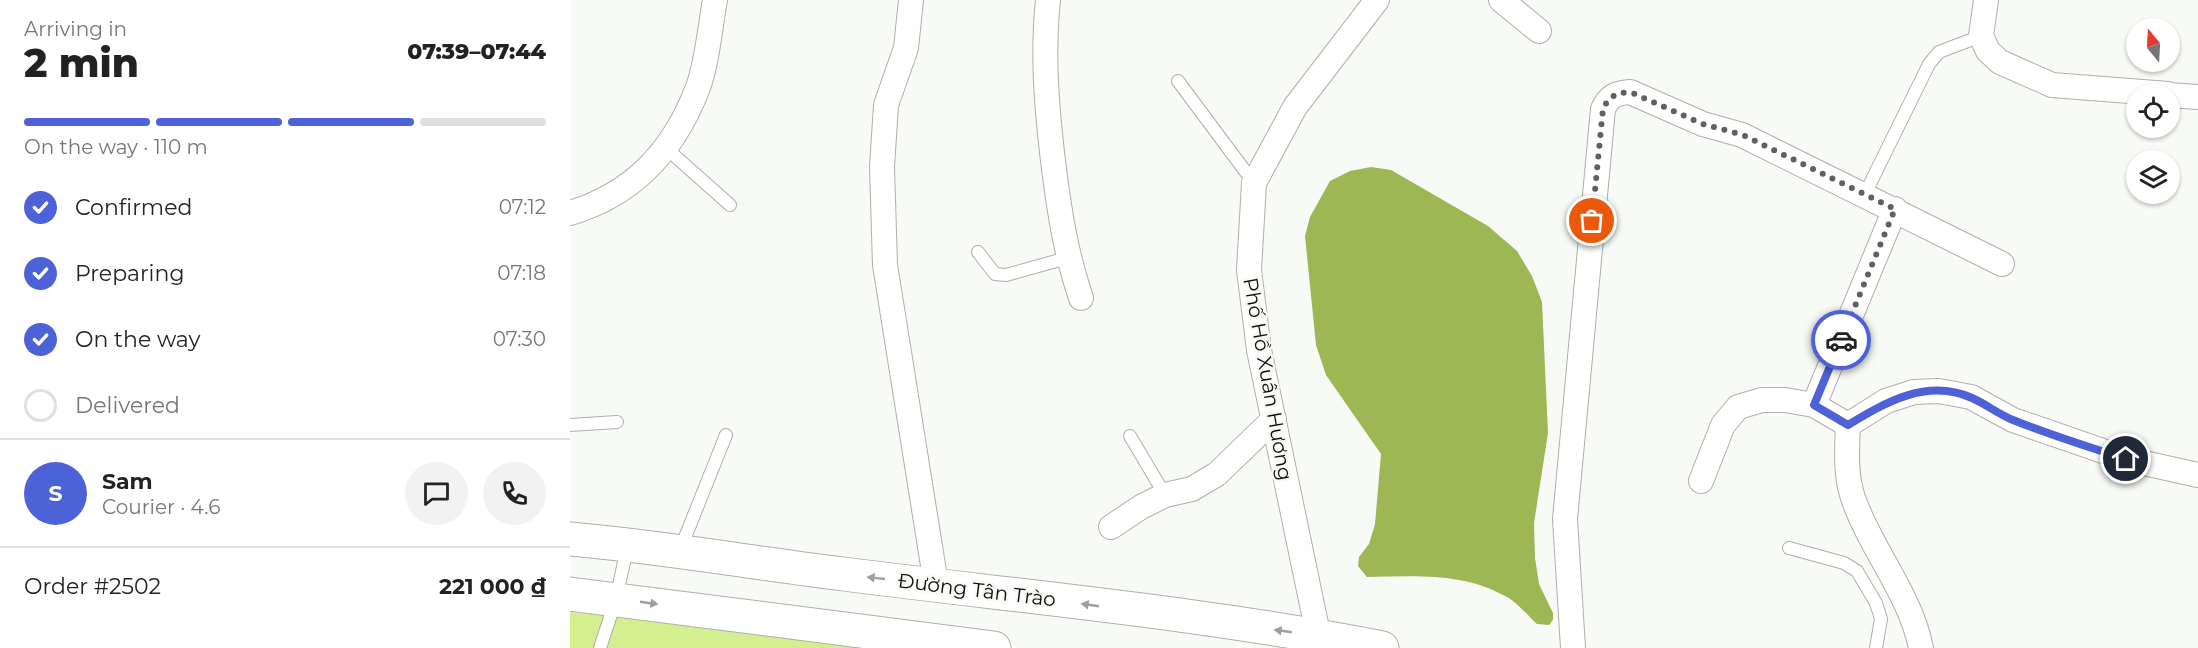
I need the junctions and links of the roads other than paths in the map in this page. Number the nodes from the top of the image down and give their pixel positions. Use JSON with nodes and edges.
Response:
{"nodes":[{"id":1,"x":715,"y":0,"type":"edge"},
{"id":2,"x":911,"y":0,"type":"edge"},
{"id":3,"x":1048,"y":0,"type":"edge"},
{"id":4,"x":1377,"y":0,"type":"edge"},
{"id":5,"x":1501,"y":0,"type":"edge"},
{"id":6,"x":1986,"y":0,"type":"edge"},
{"id":7,"x":1539,"y":31,"type":"dead end"},
{"id":8,"x":1981,"y":36,"type":"junction"},
{"id":9,"x":1178,"y":81,"type":"dead end"},
{"id":10,"x":2126,"y":91,"type":"edge"},
{"id":11,"x":2180,"y":96,"type":"edge"},
{"id":12,"x":2198,"y":97,"type":"edge"},
{"id":13,"x":667,"y":149,"type":"junction"},
{"id":14,"x":1254,"y":183,"type":"junction"},
{"id":15,"x":1865,"y":194,"type":"junction"},
{"id":16,"x":730,"y":205,"type":"dead end"},
{"id":17,"x":1895,"y":209,"type":"junction"},
{"id":18,"x":570,"y":213,"type":"edge"},
{"id":19,"x":978,"y":252,"type":"dead end"},
{"id":20,"x":1067,"y":258,"type":"junction"},
{"id":21,"x":2002,"y":264,"type":"dead end"},
{"id":22,"x":1082,"y":298,"type":"dead end"},
{"id":23,"x":1814,"y":405,"type":"junction"},
{"id":24,"x":1274,"y":419,"type":"junction"},
{"id":25,"x":617,"y":422,"type":"dead end"},
{"id":26,"x":570,"y":425,"type":"edge"},
{"id":27,"x":1848,"y":425,"type":"junction"},
{"id":28,"x":726,"y":435,"type":"dead end"},
{"id":29,"x":1130,"y":436,"type":"dead end"},
{"id":30,"x":2198,"y":475,"type":"edge"},
{"id":31,"x":1701,"y":481,"type":"dead end"},
{"id":32,"x":1165,"y":495,"type":"junction"},
{"id":33,"x":1112,"y":527,"type":"dead end"},
{"id":34,"x":570,"y":539,"type":"edge"},
{"id":35,"x":628,"y":544,"type":"junction"},
{"id":36,"x":1789,"y":548,"type":"dead end"},
{"id":37,"x":680,"y":551,"type":"junction"},
{"id":38,"x":936,"y":584,"type":"junction"},
{"id":39,"x":570,"y":594,"type":"edge"},
{"id":40,"x":616,"y":599,"type":"junction"},
{"id":41,"x":1320,"y":642,"type":"edge"},
{"id":42,"x":600,"y":648,"type":"edge"},
{"id":43,"x":994,"y":648,"type":"edge"},
{"id":44,"x":1382,"y":648,"type":"edge"},
{"id":45,"x":1573,"y":648,"type":"edge"},
{"id":46,"x":1876,"y":648,"type":"edge"},
{"id":47,"x":1921,"y":648,"type":"edge"}],
"edges":[{"from":1,"to":13,"type":"street"},
{"from":2,"to":38,"type":"street"},
{"from":3,"to":20,"type":"street"},
{"from":4,"to":14,"type":"street","name":"Phố Hồ Xuân Hương"},
{"from":5,"to":7,"type":"street"},
{"from":6,"to":8,"type":"street"},
{"from":8,"to":10,"type":"street"},
{"from":8,"to":15,"type":"lane"},
{"from":9,"to":14,"type":"lane"},
{"from":11,"to":12,"type":"street"},
{"from":13,"to":16,"type":"lane"},
{"from":13,"to":18,"type":"street"},
{"from":14,"to":24,"type":"street","name":"Phố Hồ Xuân Hương"},
{"from":15,"to":17,"type":"street"},
{"from":15,"to":45,"type":"street"},
{"from":17,"to":21,"type":"street"},
{"from":17,"to":23,"type":"street"},
{"from":19,"to":20,"type":"lane"},
{"from":20,"to":22,"type":"street"},
{"from":23,"to":27,"type":"street"},
{"from":23,"to":31,"type":"street"},
{"from":24,"to":32,"type":"street"},
{"from":24,"to":41,"type":"street","name":"Phố Hồ Xuân Hương"},
{"from":25,"to":26,"type":"lane"},
{"from":27,"to":30,"type":"street"},
{"from":27,"to":47,"type":"street"},
{"from":28,"to":37,"type":"lane"},
{"from":29,"to":32,"type":"lane"},
{"from":32,"to":33,"type":"street"},
{"from":34,"to":35,"type":"main road","name":"Đường Tân Trào"},
{"from":35,"to":37,"type":"main road","name":"Đường Tân Trào"},
{"from":35,"to":40,"type":"lane"},
{"from":36,"to":46,"type":"lane"},
{"from":38,"to":37,"type":"main road","name":"Đường Tân Trào","one_way":true},
{"from":41,"to":38,"type":"main road","name":"Đường Tân Trào","one_way":true},
{"from":39,"to":40,"type":"main road"},
{"from":40,"to":42,"type":"lane"},
{"from":40,"to":43,"type":"main road","one_way":true},
{"from":41,"to":44,"type":"main road","name":"Đường Tân Trào"}]}
